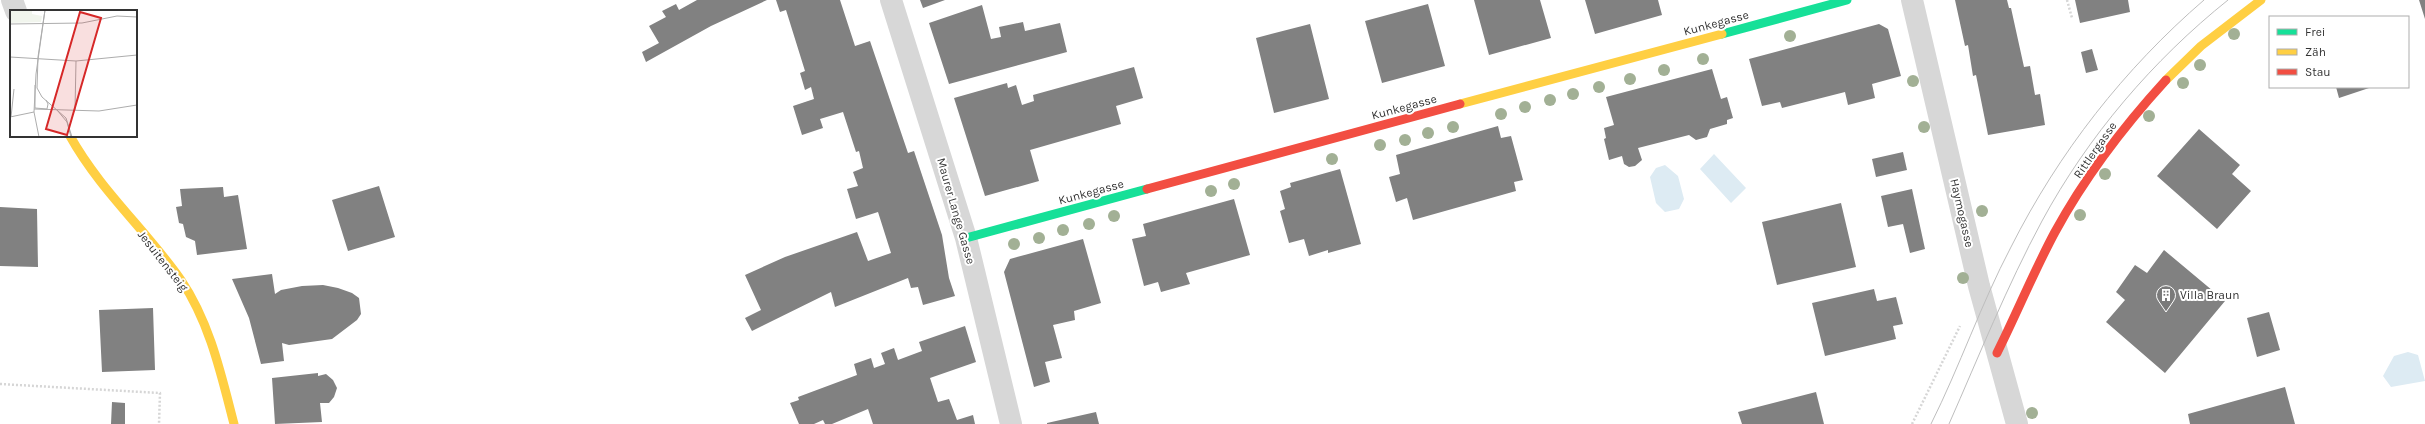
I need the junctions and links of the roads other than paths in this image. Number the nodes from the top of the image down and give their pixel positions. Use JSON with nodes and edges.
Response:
{"nodes":[{"id":1,"x":12,"y":0,"type":"edge"},
{"id":2,"x":891,"y":0,"type":"edge"},
{"id":3,"x":1847,"y":0,"type":"edge"},
{"id":4,"x":1912,"y":0,"type":"edge"},
{"id":5,"x":2260,"y":0,"type":"edge"},
{"id":6,"x":16,"y":10,"type":"edge"},
{"id":7,"x":71,"y":137,"type":"edge"},
{"id":8,"x":966,"y":238,"type":"junction"},
{"id":9,"x":1997,"y":353,"type":"junction"},
{"id":10,"x":234,"y":424,"type":"edge"},
{"id":11,"x":1010,"y":424,"type":"edge"},
{"id":12,"x":2017,"y":424,"type":"edge"}],
"edges":[{"from":1,"to":6,"type":"street"},
{"from":2,"to":8,"type":"street","name":"Maurer Lange Gasse"},
{"from":3,"to":8,"type":"street","name":"Kunkegasse"},
{"from":4,"to":9,"type":"street","name":"Haymogasse"},
{"from":5,"to":9,"type":"street","name":"Rittlergasse"},
{"from":7,"to":10,"type":"street","name":"Jesuitensteig"},
{"from":8,"to":11,"type":"street","name":"Maurer Lange Gasse"},
{"from":9,"to":12,"type":"street","name":"Haymogasse"}]}
